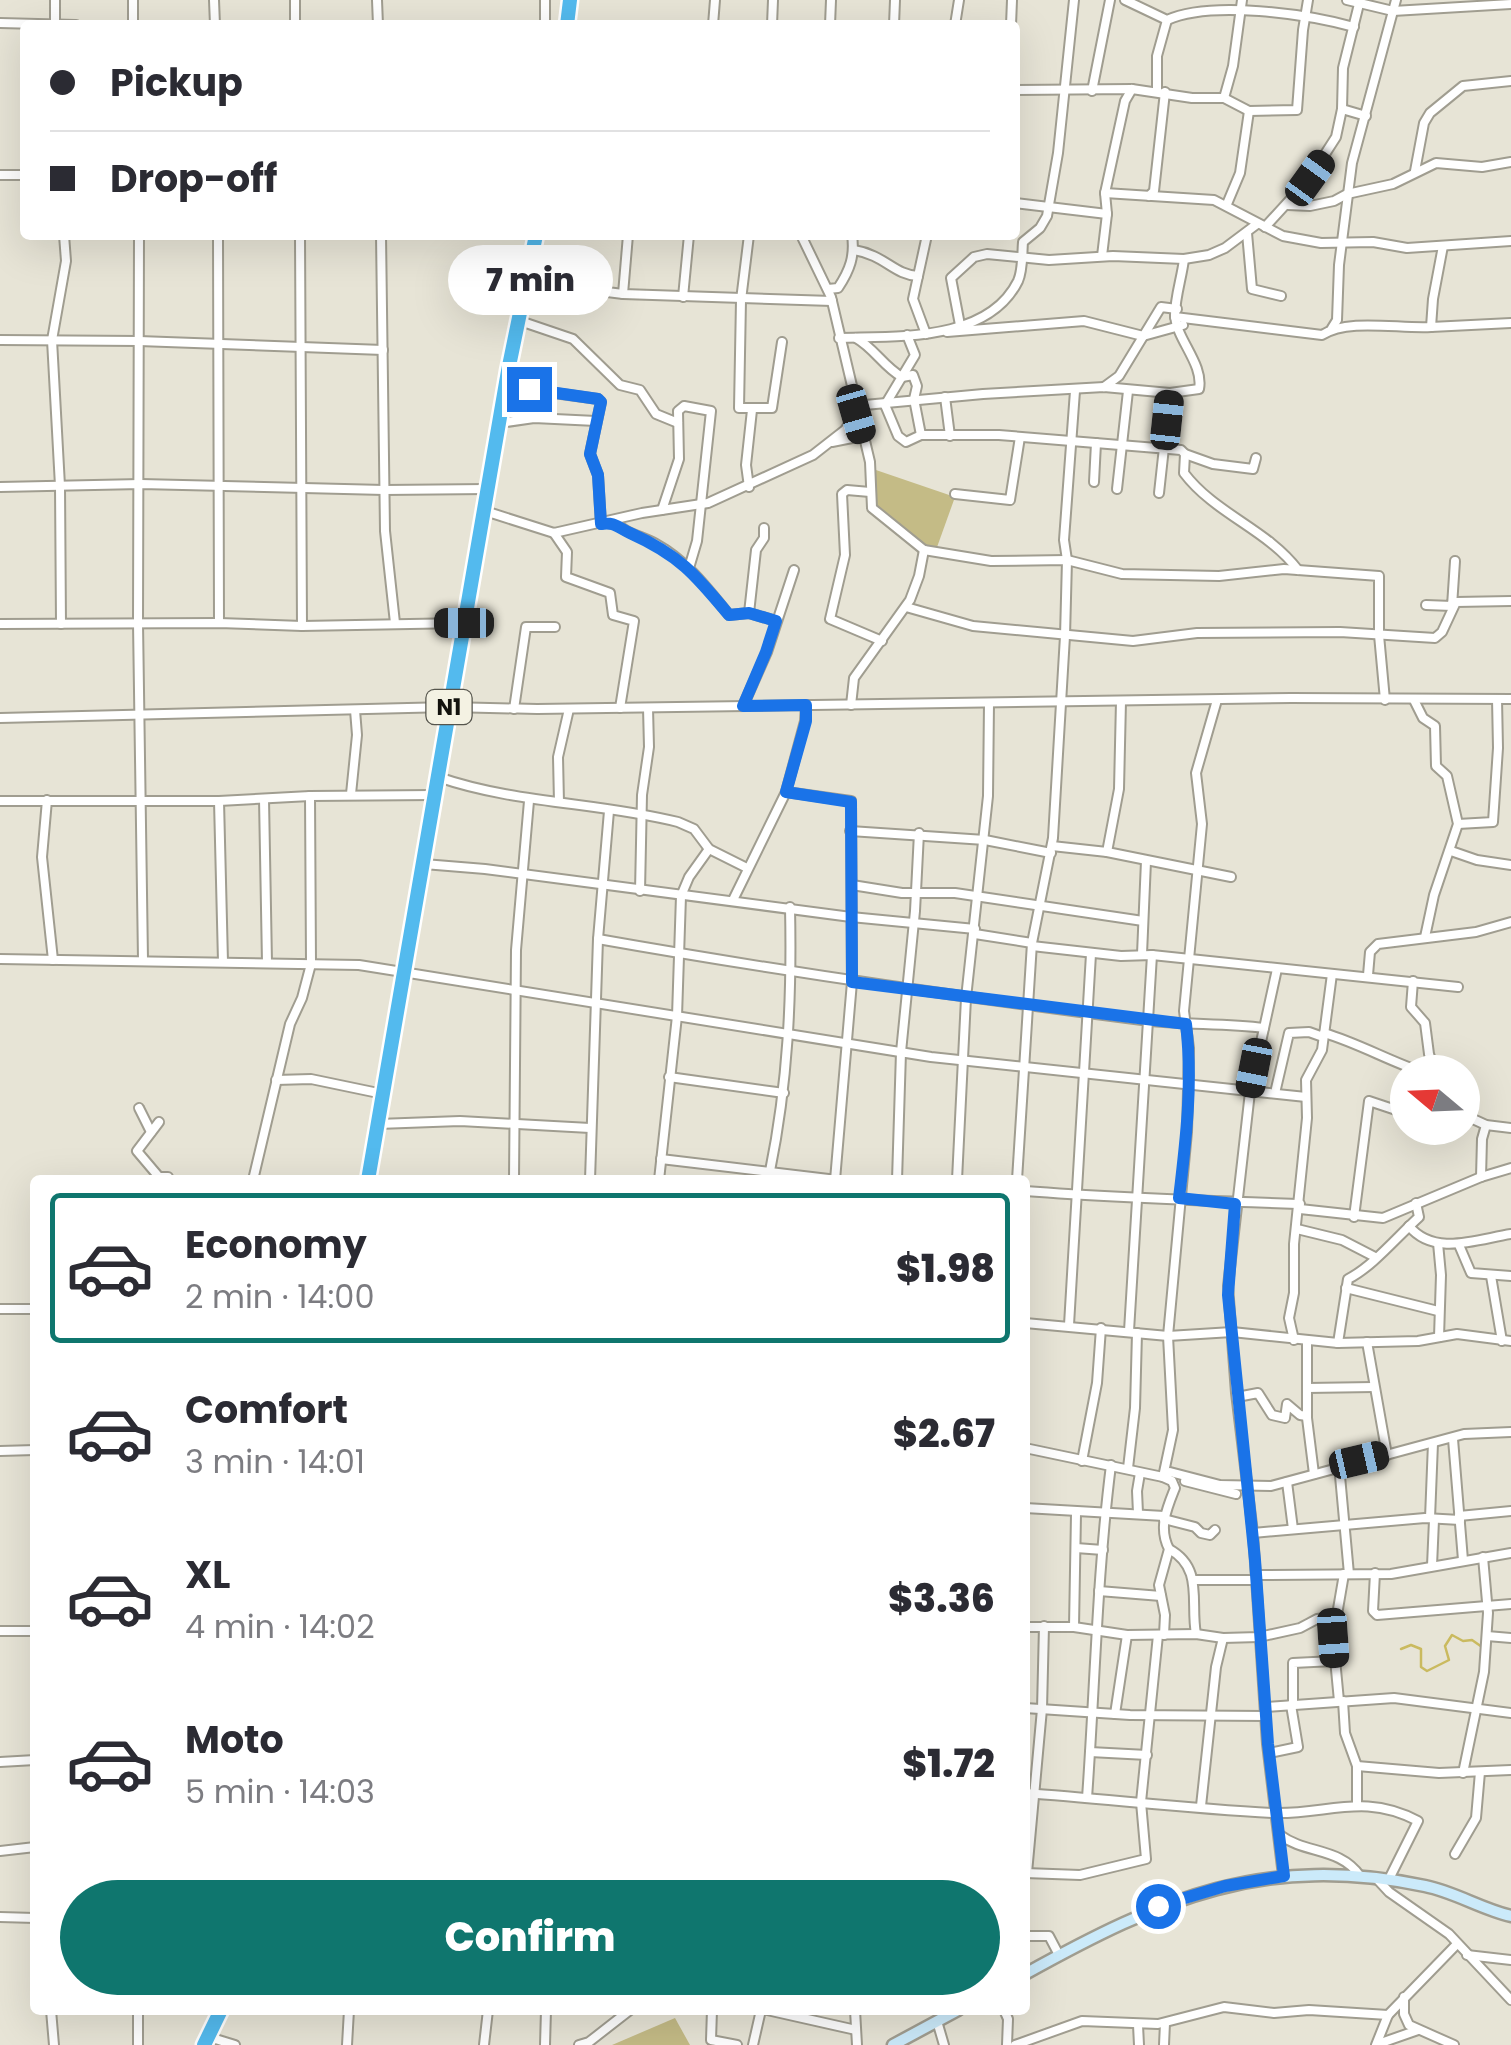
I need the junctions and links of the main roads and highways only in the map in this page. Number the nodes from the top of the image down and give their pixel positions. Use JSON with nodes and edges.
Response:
{"nodes":[{"id":1,"x":535,"y":240,"type":"edge"},
{"id":2,"x":369,"y":1175,"type":"edge"},
{"id":3,"x":1511,"y":1916,"type":"edge"},
{"id":4,"x":1030,"y":1971,"type":"edge"},
{"id":5,"x":219,"y":2015,"type":"edge"},
{"id":6,"x":948,"y":2015,"type":"edge"},
{"id":7,"x":206,"y":2041,"type":"edge"},
{"id":8,"x":893,"y":2045,"type":"edge"}],
"edges":[{"from":1,"to":2,"type":"highway","number":"N1"},
{"from":3,"to":4,"type":"main road"},
{"from":5,"to":7,"type":"highway"},
{"from":6,"to":8,"type":"main road"}]}
